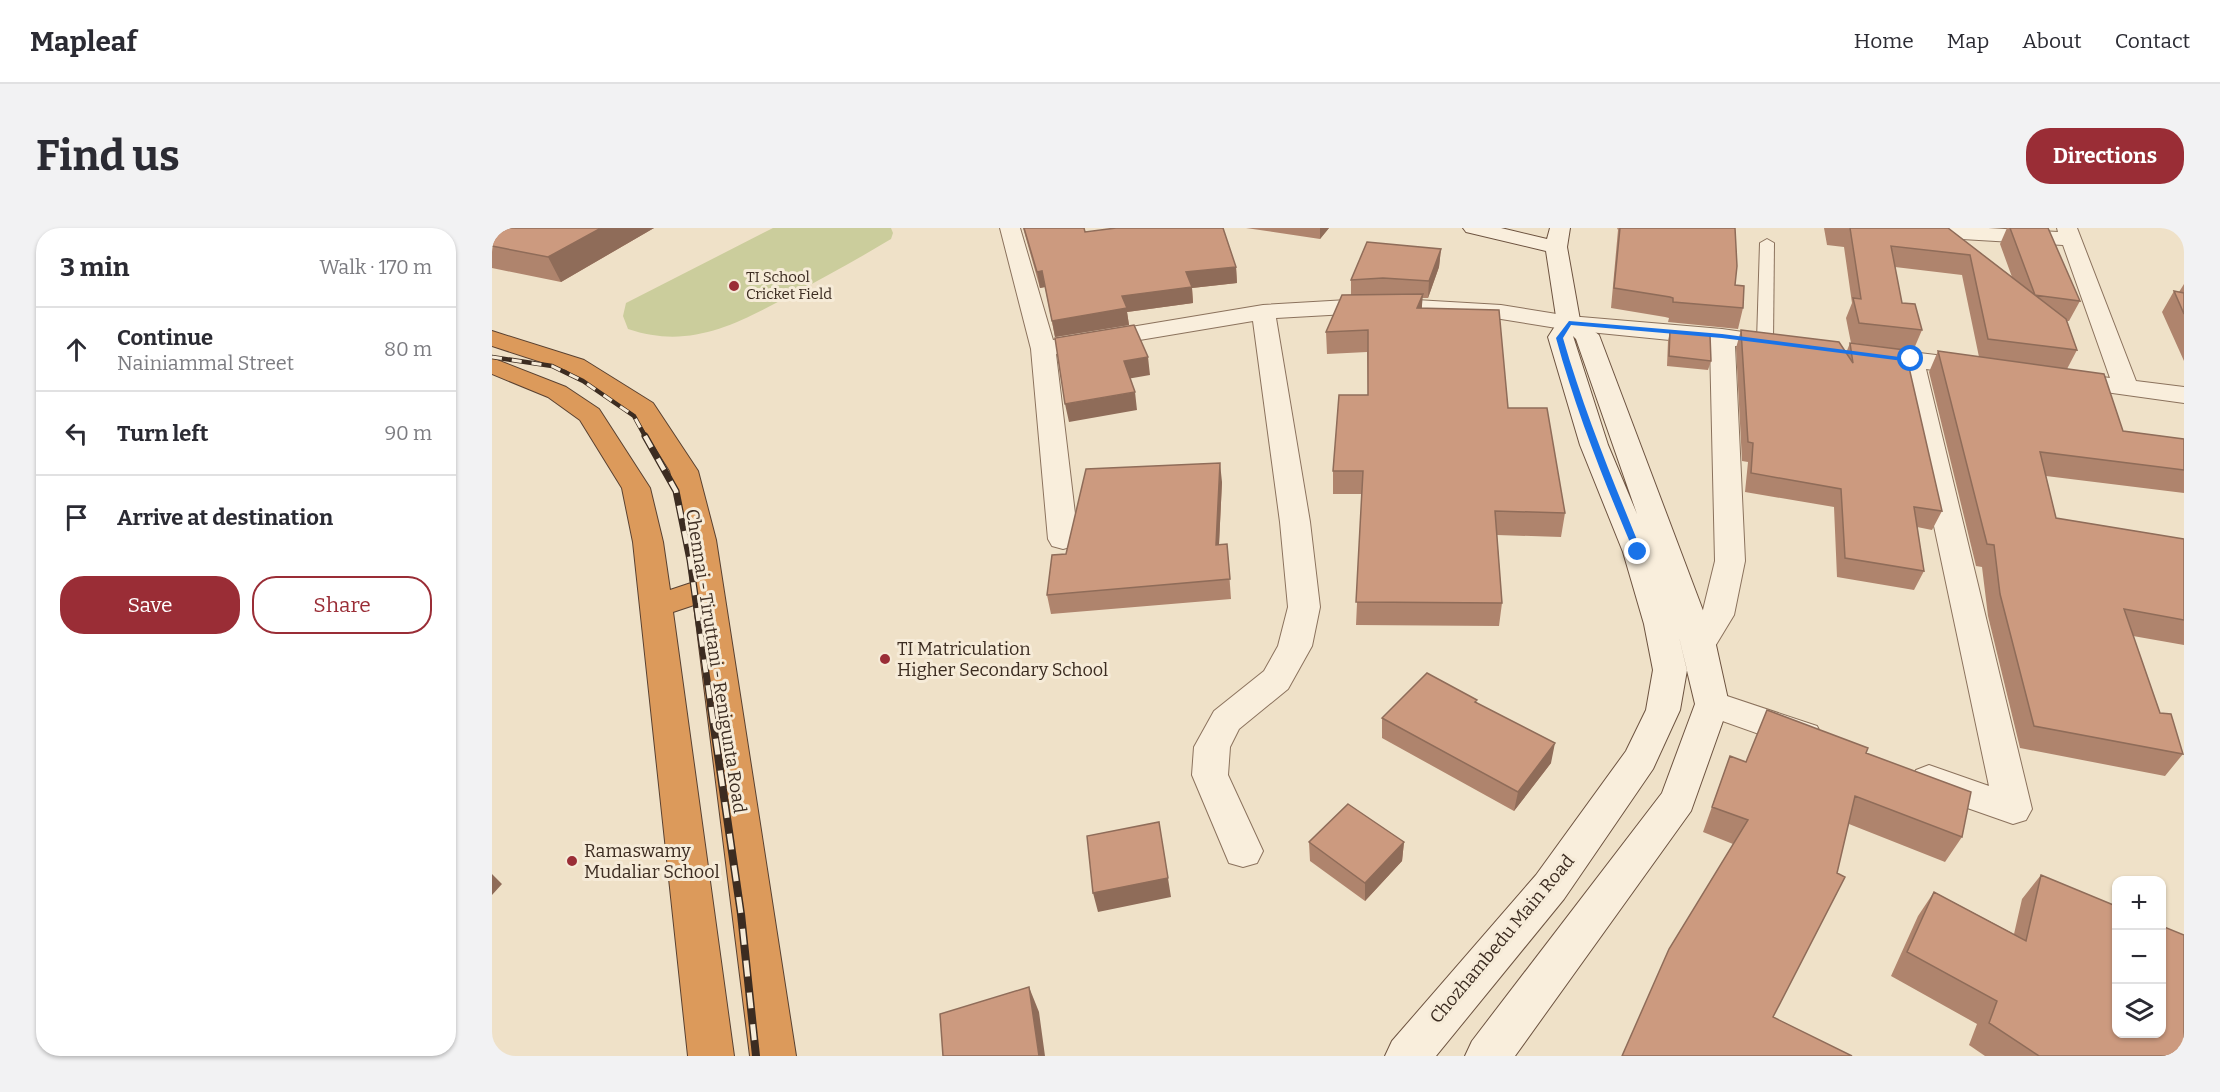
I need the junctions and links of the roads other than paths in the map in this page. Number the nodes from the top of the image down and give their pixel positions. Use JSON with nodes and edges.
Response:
{"nodes":[{"id":1,"x":1010,"y":228,"type":"edge"},
{"id":2,"x":1473,"y":228,"type":"edge"},
{"id":3,"x":1896,"y":230,"type":"edge"},
{"id":4,"x":2069,"y":233,"type":"edge"},
{"id":5,"x":1558,"y":238,"type":"edge"},
{"id":6,"x":1767,"y":243,"type":"dead end"},
{"id":7,"x":1263,"y":312,"type":"junction"},
{"id":8,"x":1569,"y":323,"type":"junction"},
{"id":9,"x":1722,"y":336,"type":"junction"},
{"id":10,"x":492,"y":338,"type":"edge"},
{"id":11,"x":1765,"y":341,"type":"junction"},
{"id":12,"x":1810,"y":347,"type":"edge"},
{"id":13,"x":1043,"y":349,"type":"junction"},
{"id":14,"x":1844,"y":351,"type":"edge"},
{"id":15,"x":1911,"y":359,"type":"junction"},
{"id":16,"x":492,"y":365,"type":"edge"},
{"id":17,"x":2002,"y":371,"type":"edge"},
{"id":18,"x":2036,"y":376,"type":"edge"},
{"id":19,"x":2126,"y":388,"type":"junction"},
{"id":20,"x":2184,"y":396,"type":"edge"},
{"id":21,"x":1063,"y":539,"type":"dead end"},
{"id":22,"x":708,"y":589,"type":"junction"},
{"id":23,"x":656,"y":606,"type":"junction"},
{"id":24,"x":1699,"y":645,"type":"junction"},
{"id":25,"x":1712,"y":704,"type":"junction"},
{"id":26,"x":1835,"y":747,"type":"edge"},
{"id":27,"x":1901,"y":770,"type":"edge"},
{"id":28,"x":1243,"y":851,"type":"dead end"},
{"id":29,"x":711,"y":1056,"type":"edge"},
{"id":30,"x":773,"y":1056,"type":"edge"},
{"id":31,"x":1408,"y":1056,"type":"edge"},
{"id":32,"x":1488,"y":1056,"type":"edge"}],
"edges":[{"from":1,"to":13,"type":"street"},
{"from":2,"to":5,"type":"street"},
{"from":3,"to":4,"type":"street"},
{"from":4,"to":19,"type":"street"},
{"from":5,"to":8,"type":"street","name":"Chozhambedu Main Road"},
{"from":6,"to":11,"type":"lane"},
{"from":7,"to":8,"type":"street"},
{"from":7,"to":13,"type":"street"},
{"from":7,"to":28,"type":"street"},
{"from":8,"to":9,"type":"street"},
{"from":8,"to":24,"type":"street"},
{"from":8,"to":31,"type":"street","name":"Chozhambedu Main Road"},
{"from":9,"to":11,"type":"street"},
{"from":9,"to":24,"type":"street"},
{"from":10,"to":22,"type":"highway","name":"Chennai - Tiruttani - Renigunta Road"},
{"from":11,"to":12,"type":"street"},
{"from":13,"to":21,"type":"street"},
{"from":14,"to":15,"type":"street"},
{"from":15,"to":17,"type":"street"},
{"from":15,"to":27,"type":"street"},
{"from":16,"to":23,"type":"highway"},
{"from":18,"to":19,"type":"street"},
{"from":19,"to":20,"type":"street"},
{"from":22,"to":23,"type":"highway"},
{"from":22,"to":30,"type":"highway","name":"Chennai - Tiruttani - Renigunta Road"},
{"from":23,"to":29,"type":"highway"},
{"from":24,"to":25,"type":"street"},
{"from":25,"to":26,"type":"street"},
{"from":25,"to":32,"type":"street"}]}
